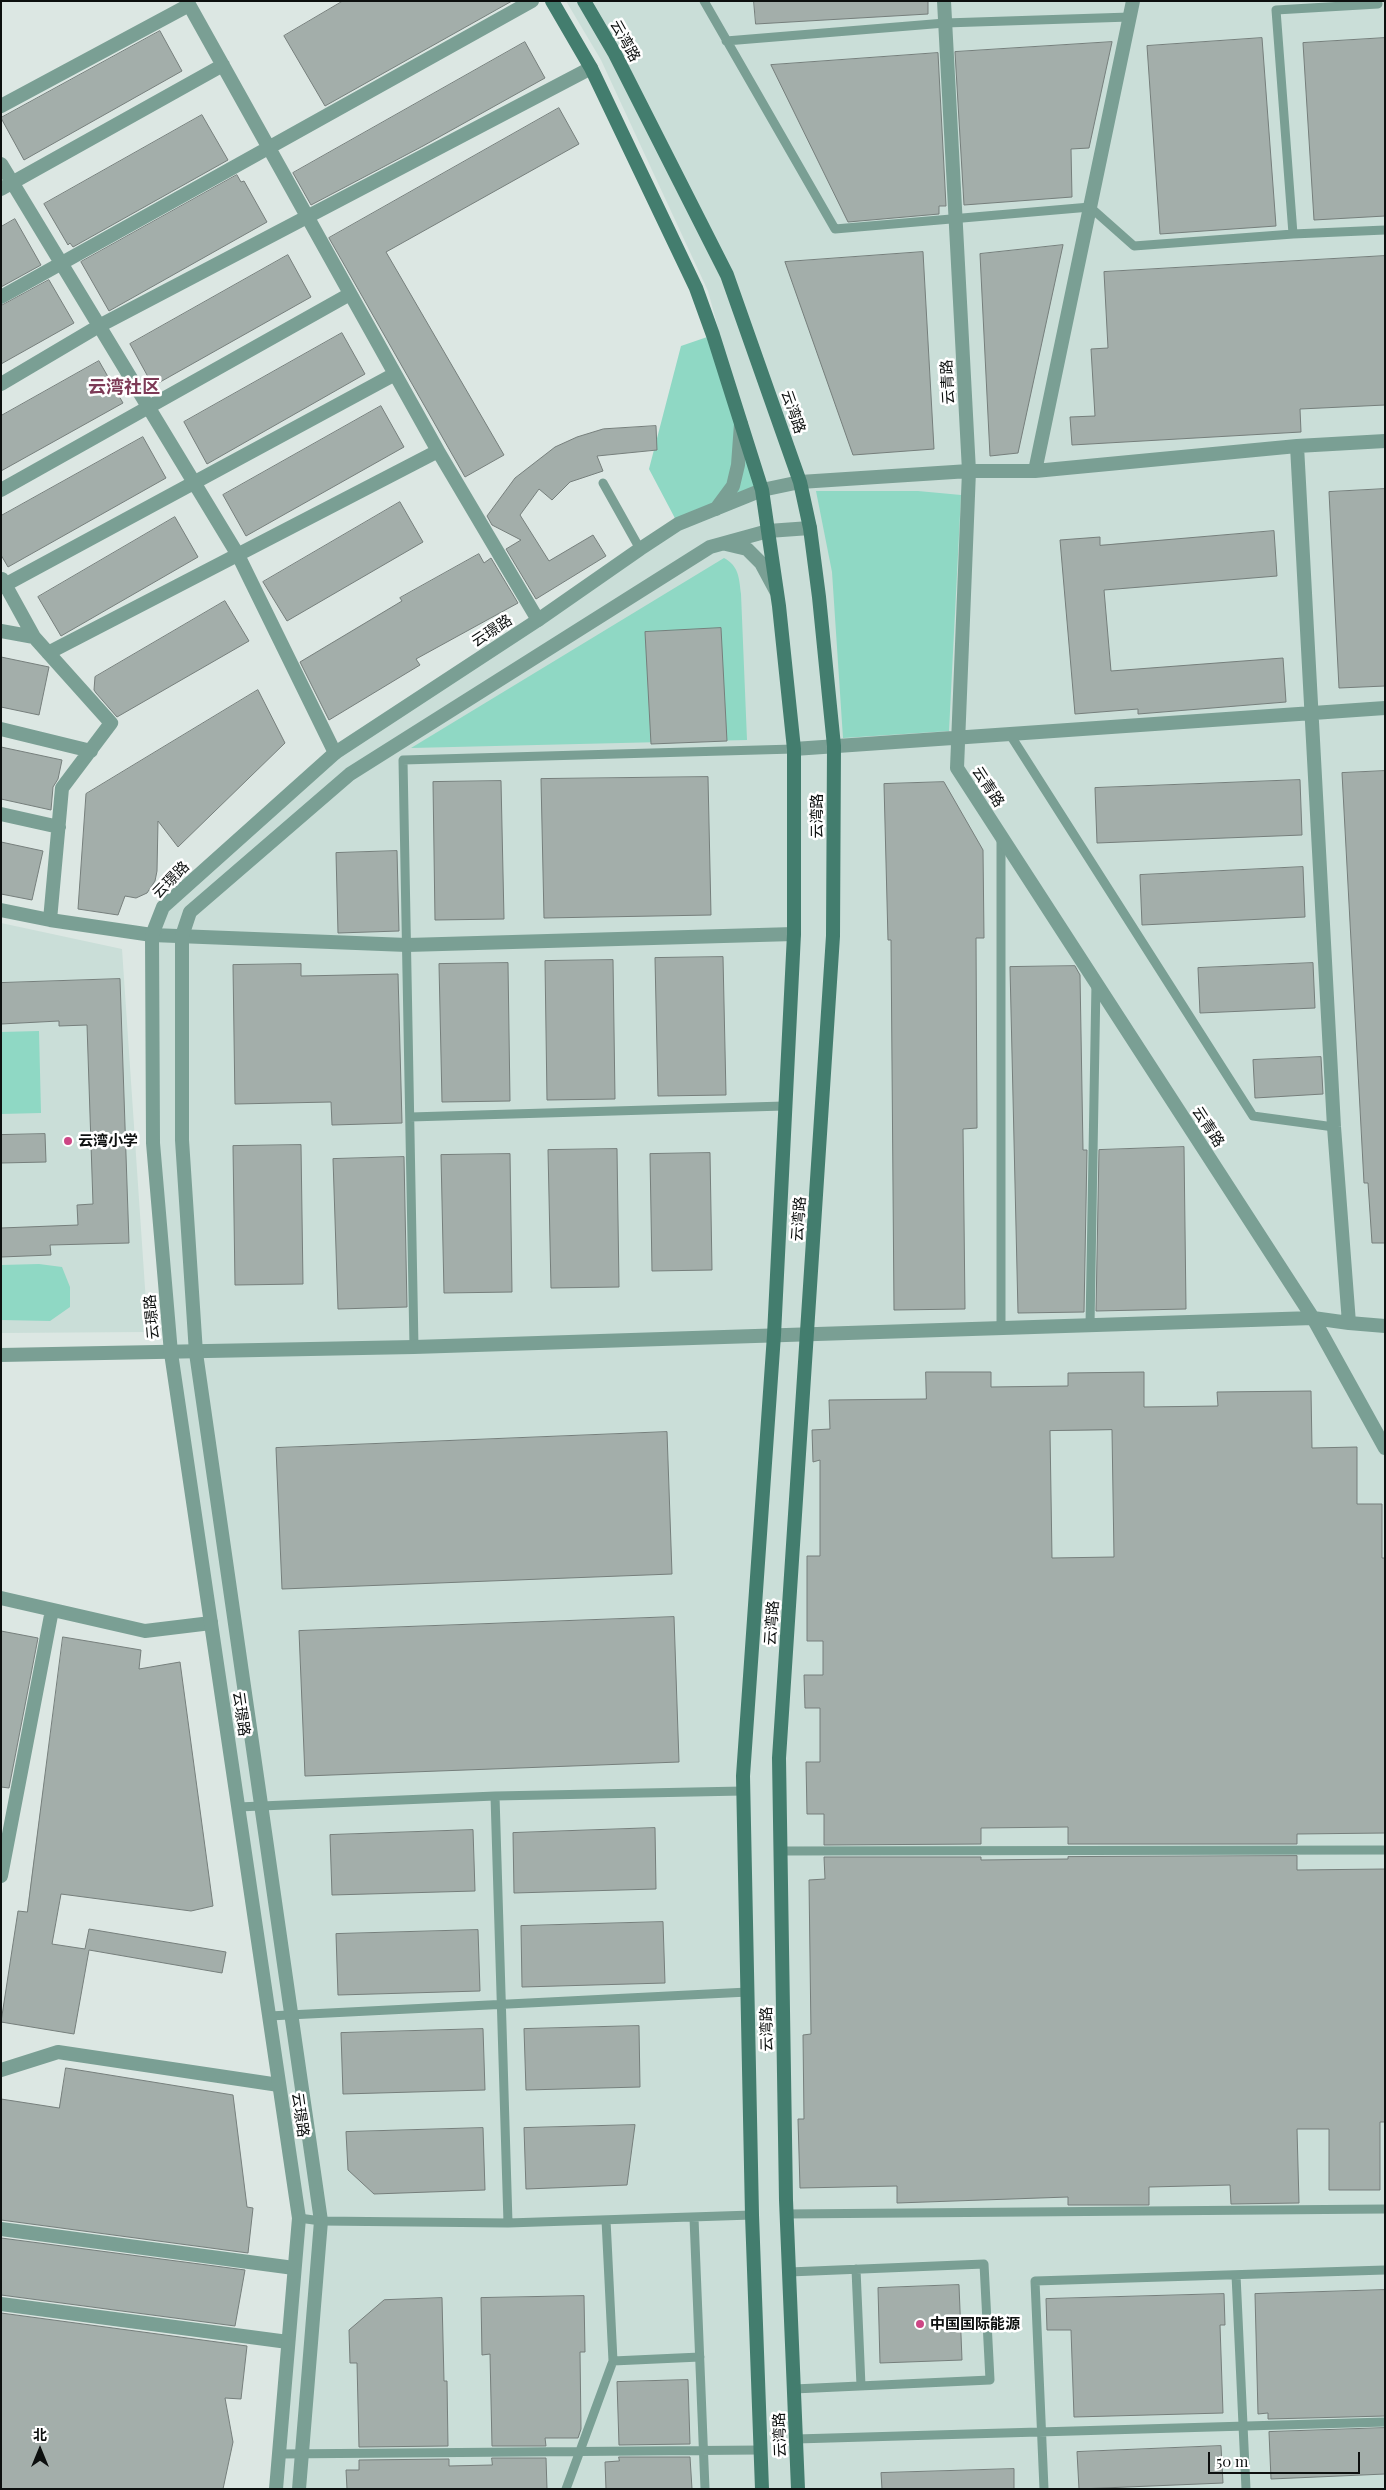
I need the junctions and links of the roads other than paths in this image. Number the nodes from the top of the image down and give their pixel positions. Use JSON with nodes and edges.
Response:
{"nodes":[{"id":1,"x":532,"y":1,"type":"edge"},
{"id":2,"x":552,"y":1,"type":"edge"},
{"id":3,"x":584,"y":1,"type":"edge"},
{"id":4,"x":704,"y":1,"type":"edge"},
{"id":5,"x":944,"y":1,"type":"edge"},
{"id":6,"x":1133,"y":1,"type":"edge"},
{"id":7,"x":1377,"y":1,"type":"edge"},
{"id":8,"x":188,"y":3,"type":"edge"},
{"id":9,"x":1130,"y":17,"type":"junction"},
{"id":10,"x":945,"y":23,"type":"junction"},
{"id":11,"x":726,"y":41,"type":"junction"},
{"id":12,"x":223,"y":65,"type":"junction"},
{"id":13,"x":591,"y":68,"type":"junction"},
{"id":14,"x":1,"y":106,"type":"edge"},
{"id":15,"x":269,"y":148,"type":"junction"},
{"id":16,"x":1,"y":164,"type":"edge"},
{"id":17,"x":7,"y":186,"type":"edge"},
{"id":18,"x":1090,"y":207,"type":"junction"},
{"id":19,"x":308,"y":217,"type":"junction"},
{"id":20,"x":956,"y":219,"type":"junction"},
{"id":21,"x":1385,"y":230,"type":"edge"},
{"id":22,"x":1293,"y":234,"type":"junction"},
{"id":23,"x":61,"y":263,"type":"junction"},
{"id":24,"x":350,"y":294,"type":"junction"},
{"id":25,"x":1,"y":296,"type":"edge"},
{"id":26,"x":99,"y":326,"type":"junction"},
{"id":27,"x":395,"y":374,"type":"junction"},
{"id":28,"x":1,"y":384,"type":"edge"},
{"id":29,"x":148,"y":407,"type":"junction"},
{"id":30,"x":741,"y":424,"type":"junction"},
{"id":31,"x":1385,"y":441,"type":"edge"},
{"id":32,"x":1297,"y":446,"type":"junction"},
{"id":33,"x":438,"y":452,"type":"junction"},
{"id":34,"x":1035,"y":470,"type":"junction"},
{"id":35,"x":969,"y":471,"type":"junction"},
{"id":36,"x":800,"y":482,"type":"junction"},
{"id":37,"x":194,"y":483,"type":"junction"},
{"id":38,"x":603,"y":483,"type":"dead end"},
{"id":39,"x":1,"y":490,"type":"edge"},
{"id":40,"x":762,"y":490,"type":"junction"},
{"id":41,"x":715,"y":509,"type":"junction"},
{"id":42,"x":810,"y":528,"type":"junction"},
{"id":43,"x":768,"y":531,"type":"junction"},
{"id":44,"x":723,"y":543,"type":"junction"},
{"id":45,"x":640,"y":549,"type":"junction"},
{"id":46,"x":238,"y":555,"type":"junction"},
{"id":47,"x":3,"y":583,"type":"edge"},
{"id":48,"x":778,"y":594,"type":"junction"},
{"id":49,"x":538,"y":620,"type":"junction"},
{"id":50,"x":1,"y":631,"type":"edge"},
{"id":51,"x":34,"y":637,"type":"junction"},
{"id":52,"x":48,"y":653,"type":"junction"},
{"id":53,"x":1385,"y":708,"type":"edge"},
{"id":54,"x":1312,"y":713,"type":"junction"},
{"id":55,"x":1,"y":729,"type":"edge"},
{"id":56,"x":1009,"y":733,"type":"junction"},
{"id":57,"x":958,"y":737,"type":"junction"},
{"id":58,"x":834,"y":746,"type":"junction"},
{"id":59,"x":794,"y":748,"type":"junction"},
{"id":60,"x":91,"y":751,"type":"junction"},
{"id":61,"x":335,"y":753,"type":"junction"},
{"id":62,"x":1,"y":814,"type":"edge"},
{"id":63,"x":58,"y":827,"type":"junction"},
{"id":64,"x":1002,"y":838,"type":"junction"},
{"id":65,"x":1,"y":910,"type":"edge"},
{"id":66,"x":50,"y":920,"type":"junction"},
{"id":67,"x":794,"y":934,"type":"junction"},
{"id":68,"x":152,"y":935,"type":"junction"},
{"id":69,"x":182,"y":936,"type":"junction"},
{"id":70,"x":407,"y":945,"type":"junction"},
{"id":71,"x":1096,"y":983,"type":"junction"},
{"id":72,"x":784,"y":1106,"type":"junction"},
{"id":73,"x":410,"y":1117,"type":"junction"},
{"id":74,"x":1334,"y":1127,"type":"junction"},
{"id":75,"x":1313,"y":1318,"type":"junction"},
{"id":76,"x":1349,"y":1323,"type":"junction"},
{"id":77,"x":1090,"y":1325,"type":"junction"},
{"id":78,"x":1385,"y":1326,"type":"edge"},
{"id":79,"x":1001,"y":1327,"type":"junction"},
{"id":80,"x":774,"y":1334,"type":"junction"},
{"id":81,"x":808,"y":1334,"type":"junction"},
{"id":82,"x":414,"y":1347,"type":"junction"},
{"id":83,"x":196,"y":1352,"type":"junction"},
{"id":84,"x":171,"y":1353,"type":"junction"},
{"id":85,"x":1,"y":1356,"type":"edge"},
{"id":86,"x":1385,"y":1448,"type":"edge"},
{"id":87,"x":1,"y":1598,"type":"edge"},
{"id":88,"x":52,"y":1610,"type":"junction"},
{"id":89,"x":211,"y":1623,"type":"junction"},
{"id":90,"x":743,"y":1792,"type":"junction"},
{"id":91,"x":495,"y":1796,"type":"junction"},
{"id":92,"x":260,"y":1806,"type":"junction"},
{"id":93,"x":238,"y":1807,"type":"junction"},
{"id":94,"x":1385,"y":1850,"type":"edge"},
{"id":95,"x":781,"y":1851,"type":"junction"},
{"id":96,"x":1,"y":1876,"type":"edge"},
{"id":97,"x":748,"y":1992,"type":"junction"},
{"id":98,"x":502,"y":2004,"type":"junction"},
{"id":99,"x":290,"y":2015,"type":"junction"},
{"id":100,"x":269,"y":2016,"type":"junction"},
{"id":101,"x":1,"y":2070,"type":"edge"},
{"id":102,"x":279,"y":2086,"type":"junction"},
{"id":103,"x":1385,"y":2209,"type":"edge"},
{"id":104,"x":787,"y":2214,"type":"junction"},
{"id":105,"x":752,"y":2215,"type":"junction"},
{"id":106,"x":299,"y":2218,"type":"junction"},
{"id":107,"x":694,"y":2218,"type":"junction"},
{"id":108,"x":606,"y":2220,"type":"junction"},
{"id":109,"x":321,"y":2221,"type":"junction"},
{"id":110,"x":508,"y":2223,"type":"junction"},
{"id":111,"x":1,"y":2229,"type":"edge"},
{"id":112,"x":294,"y":2268,"type":"junction"},
{"id":113,"x":856,"y":2269,"type":"junction"},
{"id":114,"x":1385,"y":2270,"type":"edge"},
{"id":115,"x":789,"y":2272,"type":"junction"},
{"id":116,"x":1236,"y":2274,"type":"junction"},
{"id":117,"x":1,"y":2304,"type":"edge"},
{"id":118,"x":288,"y":2342,"type":"junction"},
{"id":119,"x":700,"y":2357,"type":"junction"},
{"id":120,"x":612,"y":2362,"type":"junction"},
{"id":121,"x":861,"y":2386,"type":"junction"},
{"id":122,"x":794,"y":2389,"type":"junction"},
{"id":123,"x":1385,"y":2422,"type":"edge"},
{"id":124,"x":1243,"y":2425,"type":"junction"},
{"id":125,"x":1042,"y":2431,"type":"junction"},
{"id":126,"x":796,"y":2438,"type":"junction"},
{"id":127,"x":704,"y":2450,"type":"junction"},
{"id":128,"x":760,"y":2450,"type":"junction"},
{"id":129,"x":580,"y":2451,"type":"junction"},
{"id":130,"x":279,"y":2454,"type":"junction"},
{"id":131,"x":301,"y":2454,"type":"junction"},
{"id":132,"x":276,"y":2489,"type":"edge"},
{"id":133,"x":299,"y":2489,"type":"edge"},
{"id":134,"x":566,"y":2489,"type":"edge"},
{"id":135,"x":705,"y":2489,"type":"edge"},
{"id":136,"x":762,"y":2489,"type":"edge"},
{"id":137,"x":798,"y":2489,"type":"edge"},
{"id":138,"x":1044,"y":2489,"type":"edge"},
{"id":139,"x":1246,"y":2489,"type":"edge"}],
"edges":[{"from":1,"to":15,"type":"street"},
{"from":2,"to":13,"type":"main road","name":"云湾路"},
{"from":3,"to":36,"type":"main road","name":"云湾路"},
{"from":4,"to":11,"type":"lane"},
{"from":5,"to":10,"type":"street","name":"云青路"},
{"from":6,"to":9,"type":"street"},
{"from":7,"to":22,"type":"lane"},
{"from":8,"to":12,"type":"street"},
{"from":8,"to":14,"type":"street"},
{"from":9,"to":10,"type":"lane"},
{"from":9,"to":18,"type":"street"},
{"from":10,"to":11,"type":"lane"},
{"from":10,"to":20,"type":"street","name":"云青路"},
{"from":11,"to":20,"type":"lane"},
{"from":12,"to":15,"type":"street"},
{"from":12,"to":17,"type":"street"},
{"from":13,"to":19,"type":"street"},
{"from":13,"to":30,"type":"main road","name":"云湾路"},
{"from":15,"to":19,"type":"street"},
{"from":15,"to":23,"type":"street"},
{"from":16,"to":17,"type":"street"},
{"from":17,"to":23,"type":"street"},
{"from":18,"to":20,"type":"lane"},
{"from":18,"to":22,"type":"lane"},
{"from":18,"to":34,"type":"street"},
{"from":19,"to":24,"type":"street"},
{"from":19,"to":26,"type":"street"},
{"from":20,"to":35,"type":"street","name":"云青路"},
{"from":21,"to":22,"type":"lane"},
{"from":23,"to":25,"type":"street"},
{"from":23,"to":26,"type":"street"},
{"from":24,"to":27,"type":"street"},
{"from":24,"to":29,"type":"street"},
{"from":26,"to":28,"type":"street"},
{"from":26,"to":29,"type":"street"},
{"from":27,"to":33,"type":"street"},
{"from":27,"to":37,"type":"street"},
{"from":29,"to":37,"type":"street"},
{"from":29,"to":39,"type":"street"},
{"from":30,"to":40,"type":"main road","name":"云湾路"},
{"from":30,"to":41,"type":"street"},
{"from":31,"to":32,"type":"street","name":"云璟路"},
{"from":32,"to":34,"type":"street","name":"云璟路"},
{"from":32,"to":54,"type":"street"},
{"from":33,"to":46,"type":"street"},
{"from":33,"to":49,"type":"street"},
{"from":34,"to":35,"type":"street","name":"云璟路"},
{"from":35,"to":36,"type":"street","name":"云璟路"},
{"from":35,"to":57,"type":"street","name":"云青路"},
{"from":36,"to":40,"type":"street","name":"云璟路"},
{"from":36,"to":42,"type":"main road","name":"云湾路"},
{"from":37,"to":46,"type":"street"},
{"from":37,"to":47,"type":"street"},
{"from":38,"to":45,"type":"lane"},
{"from":40,"to":41,"type":"street","name":"云璟路"},
{"from":40,"to":43,"type":"main road","name":"云湾路"},
{"from":41,"to":45,"type":"street","name":"云璟路"},
{"from":42,"to":43,"type":"street","name":"云璟路"},
{"from":42,"to":58,"type":"main road","name":"云湾路"},
{"from":43,"to":44,"type":"street","name":"云璟路"},
{"from":43,"to":48,"type":"main road","name":"云湾路"},
{"from":44,"to":48,"type":"street"},
{"from":44,"to":69,"type":"street","name":"云璟路"},
{"from":45,"to":49,"type":"street","name":"云璟路"},
{"from":46,"to":52,"type":"street"},
{"from":46,"to":61,"type":"street"},
{"from":47,"to":51,"type":"street"},
{"from":48,"to":59,"type":"main road","name":"云湾路"},
{"from":49,"to":61,"type":"street","name":"云璟路"},
{"from":50,"to":51,"type":"street"},
{"from":51,"to":52,"type":"street"},
{"from":52,"to":60,"type":"street"},
{"from":53,"to":54,"type":"street"},
{"from":54,"to":56,"type":"street"},
{"from":54,"to":74,"type":"street"},
{"from":55,"to":60,"type":"street"},
{"from":56,"to":57,"type":"street"},
{"from":56,"to":74,"type":"lane"},
{"from":57,"to":58,"type":"street"},
{"from":57,"to":64,"type":"street","name":"云青路"},
{"from":58,"to":59,"type":"street"},
{"from":58,"to":81,"type":"main road","name":"云湾路"},
{"from":59,"to":67,"type":"main road","name":"云湾路"},
{"from":59,"to":70,"type":"lane"},
{"from":60,"to":63,"type":"street"},
{"from":61,"to":68,"type":"street","name":"云璟路"},
{"from":62,"to":63,"type":"street"},
{"from":63,"to":66,"type":"street"},
{"from":64,"to":71,"type":"street","name":"云青路"},
{"from":64,"to":79,"type":"lane"},
{"from":65,"to":66,"type":"street"},
{"from":66,"to":68,"type":"street"},
{"from":67,"to":70,"type":"street"},
{"from":67,"to":72,"type":"main road","name":"云湾路"},
{"from":68,"to":69,"type":"street"},
{"from":68,"to":84,"type":"street","name":"云璟路"},
{"from":69,"to":70,"type":"street"},
{"from":69,"to":83,"type":"street","name":"云璟路"},
{"from":70,"to":73,"type":"lane"},
{"from":71,"to":75,"type":"street","name":"云青路"},
{"from":71,"to":77,"type":"lane"},
{"from":72,"to":73,"type":"lane"},
{"from":72,"to":80,"type":"main road","name":"云湾路"},
{"from":73,"to":82,"type":"lane"},
{"from":74,"to":76,"type":"street"},
{"from":75,"to":76,"type":"street"},
{"from":75,"to":77,"type":"street"},
{"from":75,"to":86,"type":"street","name":"云青路"},
{"from":76,"to":78,"type":"street"},
{"from":77,"to":79,"type":"street"},
{"from":79,"to":81,"type":"street"},
{"from":80,"to":81,"type":"street"},
{"from":80,"to":82,"type":"street"},
{"from":80,"to":90,"type":"main road","name":"云湾路"},
{"from":81,"to":95,"type":"main road","name":"云湾路"},
{"from":82,"to":83,"type":"street"},
{"from":83,"to":84,"type":"street"},
{"from":83,"to":92,"type":"street","name":"云璟路"},
{"from":84,"to":85,"type":"street"},
{"from":84,"to":89,"type":"street","name":"云璟路"},
{"from":87,"to":88,"type":"street"},
{"from":88,"to":89,"type":"street"},
{"from":88,"to":96,"type":"street"},
{"from":89,"to":93,"type":"street","name":"云璟路"},
{"from":90,"to":91,"type":"lane"},
{"from":90,"to":97,"type":"main road","name":"云湾路"},
{"from":91,"to":92,"type":"lane"},
{"from":91,"to":98,"type":"lane"},
{"from":92,"to":93,"type":"lane"},
{"from":92,"to":99,"type":"street","name":"云璟路"},
{"from":93,"to":100,"type":"street","name":"云璟路"},
{"from":94,"to":95,"type":"lane"},
{"from":95,"to":104,"type":"main road","name":"云湾路"},
{"from":97,"to":98,"type":"lane"},
{"from":97,"to":105,"type":"main road","name":"云湾路"},
{"from":98,"to":99,"type":"lane"},
{"from":98,"to":110,"type":"lane"},
{"from":99,"to":100,"type":"lane"},
{"from":99,"to":109,"type":"street","name":"云璟路"},
{"from":100,"to":102,"type":"street","name":"云璟路"},
{"from":101,"to":102,"type":"street"},
{"from":102,"to":106,"type":"street","name":"云璟路"},
{"from":103,"to":104,"type":"lane"},
{"from":104,"to":115,"type":"main road","name":"云湾路"},
{"from":105,"to":107,"type":"lane"},
{"from":105,"to":128,"type":"main road","name":"云湾路"},
{"from":106,"to":109,"type":"lane"},
{"from":106,"to":112,"type":"street","name":"云璟路"},
{"from":107,"to":108,"type":"lane"},
{"from":107,"to":119,"type":"lane"},
{"from":108,"to":110,"type":"lane"},
{"from":108,"to":120,"type":"lane"},
{"from":109,"to":110,"type":"lane"},
{"from":109,"to":131,"type":"street","name":"云璟路"},
{"from":111,"to":112,"type":"street"},
{"from":112,"to":118,"type":"street","name":"云璟路"},
{"from":113,"to":115,"type":"lane"},
{"from":113,"to":121,"type":"lane"},
{"from":113,"to":121,"type":"lane"},
{"from":114,"to":116,"type":"lane"},
{"from":115,"to":122,"type":"main road","name":"云湾路"},
{"from":116,"to":124,"type":"lane"},
{"from":116,"to":125,"type":"lane"},
{"from":117,"to":118,"type":"street"},
{"from":118,"to":130,"type":"street","name":"云璟路"},
{"from":119,"to":120,"type":"lane"},
{"from":119,"to":127,"type":"lane"},
{"from":120,"to":129,"type":"lane"},
{"from":121,"to":122,"type":"lane"},
{"from":122,"to":126,"type":"main road","name":"云湾路"},
{"from":123,"to":124,"type":"lane"},
{"from":124,"to":125,"type":"lane"},
{"from":124,"to":139,"type":"lane"},
{"from":125,"to":126,"type":"lane"},
{"from":125,"to":138,"type":"lane"},
{"from":126,"to":137,"type":"main road","name":"云湾路"},
{"from":127,"to":128,"type":"lane"},
{"from":127,"to":129,"type":"lane"},
{"from":127,"to":135,"type":"lane"},
{"from":128,"to":136,"type":"main road","name":"云湾路"},
{"from":129,"to":131,"type":"lane"},
{"from":129,"to":134,"type":"lane"},
{"from":130,"to":131,"type":"lane"},
{"from":130,"to":132,"type":"street","name":"云璟路"},
{"from":131,"to":133,"type":"street","name":"云璟路"}]}
